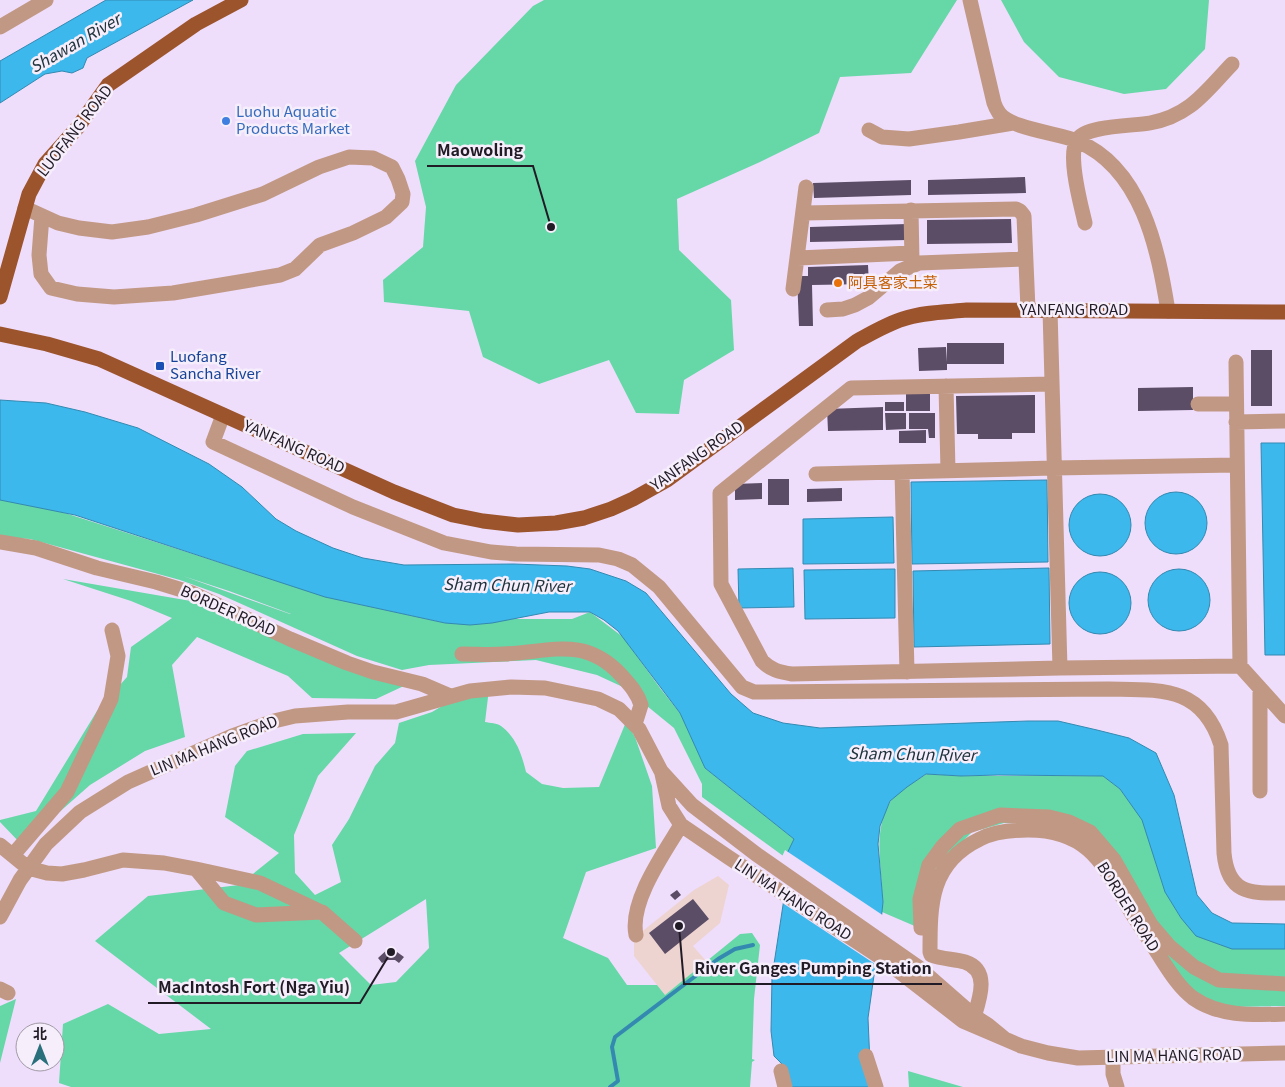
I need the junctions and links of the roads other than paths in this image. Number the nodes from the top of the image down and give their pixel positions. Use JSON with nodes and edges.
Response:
{"nodes":[{"id":1,"x":46,"y":0,"type":"edge"},
{"id":2,"x":241,"y":0,"type":"edge"},
{"id":3,"x":970,"y":0,"type":"edge"},
{"id":4,"x":0,"y":27,"type":"edge"},
{"id":5,"x":1232,"y":64,"type":"dead end"},
{"id":6,"x":1013,"y":123,"type":"junction"},
{"id":7,"x":868,"y":130,"type":"dead end"},
{"id":8,"x":1076,"y":140,"type":"junction"},
{"id":9,"x":806,"y":187,"type":"dead end"},
{"id":10,"x":25,"y":208,"type":"junction"},
{"id":11,"x":910,"y":210,"type":"junction"},
{"id":12,"x":804,"y":213,"type":"junction"},
{"id":13,"x":42,"y":216,"type":"junction"},
{"id":14,"x":1085,"y":223,"type":"dead end"},
{"id":15,"x":798,"y":258,"type":"junction"},
{"id":16,"x":912,"y":259,"type":"junction"},
{"id":17,"x":1025,"y":260,"type":"junction"},
{"id":18,"x":793,"y":289,"type":"dead end"},
{"id":19,"x":0,"y":298,"type":"edge"},
{"id":20,"x":1028,"y":309,"type":"junction"},
{"id":21,"x":827,"y":310,"type":"dead end"},
{"id":22,"x":1050,"y":310,"type":"junction"},
{"id":23,"x":1168,"y":311,"type":"junction"},
{"id":24,"x":1285,"y":312,"type":"edge"},
{"id":25,"x":0,"y":334,"type":"edge"},
{"id":26,"x":1236,"y":362,"type":"dead end"},
{"id":27,"x":1051,"y":384,"type":"junction"},
{"id":28,"x":946,"y":386,"type":"junction"},
{"id":29,"x":1198,"y":404,"type":"dead end"},
{"id":30,"x":1236,"y":404,"type":"junction"},
{"id":31,"x":223,"y":415,"type":"junction"},
{"id":32,"x":1285,"y":421,"type":"edge"},
{"id":33,"x":1236,"y":422,"type":"junction"},
{"id":34,"x":1236,"y":465,"type":"junction"},
{"id":35,"x":1053,"y":468,"type":"junction"},
{"id":36,"x":948,"y":470,"type":"junction"},
{"id":37,"x":902,"y":472,"type":"junction"},
{"id":38,"x":816,"y":474,"type":"dead end"},
{"id":39,"x":0,"y":542,"type":"edge"},
{"id":40,"x":112,"y":630,"type":"dead end"},
{"id":41,"x":462,"y":654,"type":"dead end"},
{"id":42,"x":1240,"y":666,"type":"junction"},
{"id":43,"x":1060,"y":668,"type":"junction"},
{"id":44,"x":907,"y":672,"type":"junction"},
{"id":45,"x":1260,"y":688,"type":"junction"},
{"id":46,"x":450,"y":696,"type":"junction"},
{"id":47,"x":1285,"y":716,"type":"edge"},
{"id":48,"x":635,"y":724,"type":"junction"},
{"id":49,"x":661,"y":770,"type":"junction"},
{"id":50,"x":1260,"y":791,"type":"dead end"},
{"id":51,"x":681,"y":824,"type":"junction"},
{"id":52,"x":0,"y":845,"type":"edge"},
{"id":53,"x":12,"y":855,"type":"junction"},
{"id":54,"x":28,"y":868,"type":"junction"},
{"id":55,"x":196,"y":868,"type":"junction"},
{"id":56,"x":1285,"y":893,"type":"edge"},
{"id":57,"x":322,"y":912,"type":"junction"},
{"id":58,"x":0,"y":917,"type":"edge"},
{"id":59,"x":921,"y":932,"type":"dead end"},
{"id":60,"x":636,"y":935,"type":"dead end"},
{"id":61,"x":355,"y":941,"type":"dead end"},
{"id":62,"x":886,"y":954,"type":"junction"},
{"id":63,"x":1285,"y":984,"type":"edge"},
{"id":64,"x":1285,"y":1014,"type":"edge"},
{"id":65,"x":973,"y":1020,"type":"junction"},
{"id":66,"x":1285,"y":1053,"type":"edge"},
{"id":67,"x":866,"y":1056,"type":"dead end"},
{"id":68,"x":1113,"y":1057,"type":"junction"},
{"id":69,"x":781,"y":1071,"type":"dead end"},
{"id":70,"x":785,"y":1087,"type":"edge"},
{"id":71,"x":876,"y":1087,"type":"edge"},
{"id":72,"x":1117,"y":1087,"type":"edge"}],
"edges":[{"from":1,"to":4,"type":"street"},
{"from":2,"to":10,"type":"main road","name":"LUOFANG ROAD"},
{"from":3,"to":6,"type":"street"},
{"from":5,"to":8,"type":"street"},
{"from":6,"to":7,"type":"street"},
{"from":6,"to":8,"type":"street"},
{"from":8,"to":14,"type":"street"},
{"from":8,"to":23,"type":"street"},
{"from":9,"to":12,"type":"street"},
{"from":10,"to":13,"type":"street"},
{"from":10,"to":19,"type":"main road","name":"LUOFANG ROAD"},
{"from":11,"to":12,"type":"street"},
{"from":11,"to":16,"type":"street"},
{"from":11,"to":17,"type":"street"},
{"from":12,"to":15,"type":"street"},
{"from":13,"to":13,"type":"street"},
{"from":15,"to":16,"type":"street"},
{"from":15,"to":18,"type":"street"},
{"from":16,"to":17,"type":"street"},
{"from":16,"to":21,"type":"street"},
{"from":17,"to":20,"type":"street"},
{"from":20,"to":22,"type":"main road","name":"YANFANG ROAD"},
{"from":20,"to":31,"type":"main road","name":"YANFANG ROAD"},
{"from":22,"to":23,"type":"main road","name":"YANFANG ROAD"},
{"from":22,"to":27,"type":"street"},
{"from":23,"to":24,"type":"main road","name":"YANFANG ROAD"},
{"from":25,"to":31,"type":"main road","name":"YANFANG ROAD"},
{"from":26,"to":30,"type":"street"},
{"from":27,"to":28,"type":"street"},
{"from":27,"to":35,"type":"street"},
{"from":28,"to":36,"type":"street"},
{"from":28,"to":44,"type":"street"},
{"from":29,"to":30,"type":"street"},
{"from":30,"to":33,"type":"street"},
{"from":31,"to":56,"type":"street"},
{"from":32,"to":33,"type":"street"},
{"from":33,"to":34,"type":"street"},
{"from":34,"to":35,"type":"street"},
{"from":34,"to":42,"type":"street"},
{"from":35,"to":36,"type":"street"},
{"from":35,"to":43,"type":"street"},
{"from":36,"to":37,"type":"street"},
{"from":37,"to":38,"type":"street"},
{"from":37,"to":44,"type":"street"},
{"from":39,"to":46,"type":"street","name":"BORDER ROAD"},
{"from":40,"to":53,"type":"street"},
{"from":41,"to":48,"type":"street"},
{"from":42,"to":43,"type":"street"},
{"from":42,"to":45,"type":"street"},
{"from":43,"to":44,"type":"street"},
{"from":45,"to":47,"type":"street"},
{"from":45,"to":50,"type":"street"},
{"from":46,"to":48,"type":"street","name":"LIN MA HANG ROAD"},
{"from":46,"to":54,"type":"street","name":"LIN MA HANG ROAD"},
{"from":48,"to":49,"type":"street","name":"LIN MA HANG ROAD"},
{"from":49,"to":51,"type":"street","name":"LIN MA HANG ROAD"},
{"from":49,"to":62,"type":"street","name":"LIN MA HANG ROAD"},
{"from":51,"to":60,"type":"street"},
{"from":51,"to":62,"type":"street","name":"LIN MA HANG ROAD"},
{"from":52,"to":53,"type":"street"},
{"from":53,"to":54,"type":"street"},
{"from":54,"to":55,"type":"street"},
{"from":54,"to":58,"type":"street","name":"LIN MA HANG ROAD"},
{"from":55,"to":57,"type":"street"},
{"from":55,"to":57,"type":"street"},
{"from":57,"to":61,"type":"street"},
{"from":59,"to":63,"type":"street"},
{"from":62,"to":65,"type":"street","name":"LIN MA HANG ROAD"},
{"from":64,"to":65,"type":"street","name":"BORDER ROAD"},
{"from":65,"to":68,"type":"street","name":"LIN MA HANG ROAD"},
{"from":66,"to":68,"type":"street","name":"LIN MA HANG ROAD"},
{"from":67,"to":71,"type":"street"},
{"from":68,"to":72,"type":"street"},
{"from":69,"to":70,"type":"street"}]}
